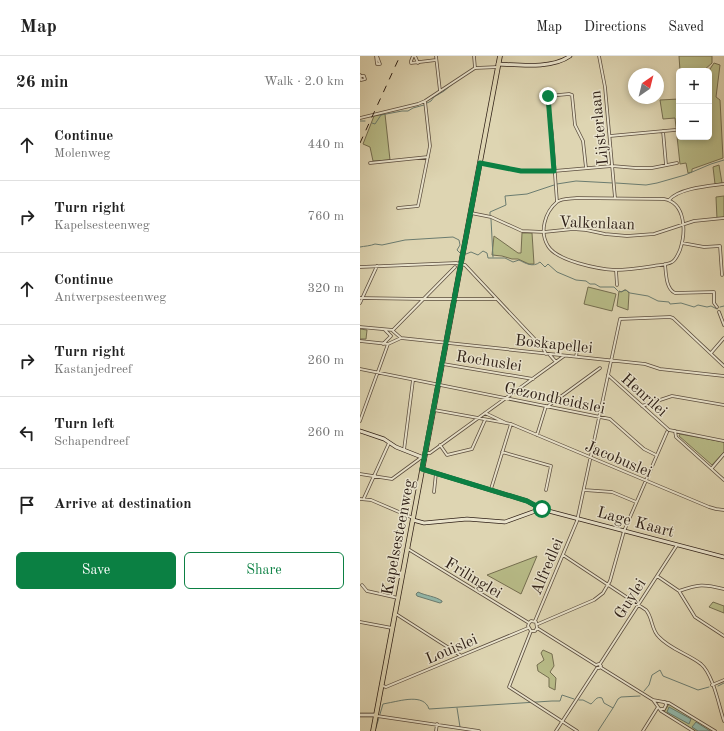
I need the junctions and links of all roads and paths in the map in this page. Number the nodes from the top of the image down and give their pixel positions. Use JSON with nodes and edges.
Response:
{"nodes":[{"id":1,"x":415,"y":56,"type":"edge"},
{"id":2,"x":436,"y":56,"type":"edge"},
{"id":3,"x":474,"y":56,"type":"edge"},
{"id":4,"x":500,"y":56,"type":"edge"},
{"id":5,"x":570,"y":56,"type":"edge"},
{"id":6,"x":599,"y":56,"type":"edge"},
{"id":7,"x":436,"y":60,"type":"junction"},
{"id":8,"x":418,"y":63,"type":"junction"},
{"id":9,"x":498,"y":65,"type":"junction"},
{"id":10,"x":475,"y":68,"type":"junction"},
{"id":11,"x":440,"y":91,"type":"junction"},
{"id":12,"x":425,"y":101,"type":"junction"},
{"id":13,"x":360,"y":118,"type":"edge"},
{"id":14,"x":675,"y":130,"type":"dead end"},
{"id":15,"x":663,"y":131,"type":"junction"},
{"id":16,"x":610,"y":136,"type":"junction"},
{"id":17,"x":428,"y":157,"type":"junction"},
{"id":18,"x":370,"y":163,"type":"dead end"},
{"id":19,"x":480,"y":163,"type":"junction"},
{"id":20,"x":677,"y":163,"type":"dead end"},
{"id":21,"x":666,"y":165,"type":"junction"},
{"id":22,"x":612,"y":166,"type":"junction"},
{"id":23,"x":586,"y":168,"type":"junction"},
{"id":24,"x":554,"y":171,"type":"junction"},
{"id":25,"x":724,"y":184,"type":"edge"},
{"id":26,"x":615,"y":198,"type":"junction"},
{"id":27,"x":669,"y":200,"type":"junction"},
{"id":28,"x":557,"y":202,"type":"junction"},
{"id":29,"x":398,"y":208,"type":"dead end"},
{"id":30,"x":470,"y":212,"type":"junction"},
{"id":31,"x":724,"y":218,"type":"edge"},
{"id":32,"x":684,"y":224,"type":"junction"},
{"id":33,"x":544,"y":232,"type":"junction"},
{"id":34,"x":682,"y":243,"type":"junction"},
{"id":35,"x":461,"y":264,"type":"junction"},
{"id":36,"x":665,"y":264,"type":"junction"},
{"id":37,"x":377,"y":266,"type":"junction"},
{"id":38,"x":360,"y":267,"type":"edge"},
{"id":39,"x":455,"y":267,"type":"dead end"},
{"id":40,"x":616,"y":270,"type":"junction"},
{"id":41,"x":722,"y":275,"type":"dead end"},
{"id":42,"x":617,"y":285,"type":"dead end"},
{"id":43,"x":361,"y":298,"type":"edge"},
{"id":44,"x":454,"y":299,"type":"junction"},
{"id":45,"x":496,"y":299,"type":"junction"},
{"id":46,"x":424,"y":300,"type":"junction"},
{"id":47,"x":360,"y":303,"type":"edge"},
{"id":48,"x":717,"y":307,"type":"dead end"},
{"id":49,"x":719,"y":312,"type":"dead end"},
{"id":50,"x":724,"y":325,"type":"edge"},
{"id":51,"x":360,"y":327,"type":"edge"},
{"id":52,"x":385,"y":330,"type":"junction"},
{"id":53,"x":393,"y":330,"type":"junction"},
{"id":54,"x":401,"y":338,"type":"junction"},
{"id":55,"x":724,"y":338,"type":"edge"},
{"id":56,"x":360,"y":341,"type":"edge"},
{"id":57,"x":446,"y":343,"type":"junction"},
{"id":58,"x":383,"y":344,"type":"junction"},
{"id":59,"x":388,"y":344,"type":"junction"},
{"id":60,"x":571,"y":344,"type":"dead end"},
{"id":61,"x":711,"y":352,"type":"junction"},
{"id":62,"x":546,"y":354,"type":"junction"},
{"id":63,"x":549,"y":354,"type":"junction"},
{"id":64,"x":565,"y":356,"type":"junction"},
{"id":65,"x":576,"y":357,"type":"junction"},
{"id":66,"x":611,"y":360,"type":"junction"},
{"id":67,"x":556,"y":362,"type":"junction"},
{"id":68,"x":442,"y":364,"type":"junction"},
{"id":69,"x":724,"y":366,"type":"edge"},
{"id":70,"x":600,"y":368,"type":"dead end"},
{"id":71,"x":360,"y":369,"type":"edge"},
{"id":72,"x":378,"y":373,"type":"junction"},
{"id":73,"x":608,"y":375,"type":"junction"},
{"id":74,"x":724,"y":376,"type":"edge"},
{"id":75,"x":413,"y":379,"type":"junction"},
{"id":76,"x":533,"y":379,"type":"junction"},
{"id":77,"x":438,"y":385,"type":"junction"},
{"id":78,"x":506,"y":398,"type":"junction"},
{"id":79,"x":724,"y":405,"type":"edge"},
{"id":80,"x":547,"y":406,"type":"junction"},
{"id":81,"x":642,"y":406,"type":"junction"},
{"id":82,"x":433,"y":410,"type":"junction"},
{"id":83,"x":485,"y":413,"type":"junction"},
{"id":84,"x":599,"y":416,"type":"junction"},
{"id":85,"x":478,"y":418,"type":"junction"},
{"id":86,"x":485,"y":420,"type":"junction"},
{"id":87,"x":360,"y":421,"type":"edge"},
{"id":88,"x":506,"y":423,"type":"junction"},
{"id":89,"x":511,"y":424,"type":"junction"},
{"id":90,"x":667,"y":430,"type":"junction"},
{"id":91,"x":360,"y":431,"type":"edge"},
{"id":92,"x":675,"y":431,"type":"junction"},
{"id":93,"x":537,"y":435,"type":"junction"},
{"id":94,"x":724,"y":441,"type":"edge"},
{"id":95,"x":389,"y":442,"type":"junction"},
{"id":96,"x":440,"y":445,"type":"junction"},
{"id":97,"x":404,"y":450,"type":"junction"},
{"id":98,"x":502,"y":452,"type":"junction"},
{"id":99,"x":724,"y":454,"type":"edge"},
{"id":100,"x":656,"y":455,"type":"junction"},
{"id":101,"x":424,"y":456,"type":"junction"},
{"id":102,"x":590,"y":457,"type":"junction"},
{"id":103,"x":712,"y":468,"type":"junction"},
{"id":104,"x":422,"y":469,"type":"junction"},
{"id":105,"x":436,"y":473,"type":"junction"},
{"id":106,"x":360,"y":474,"type":"edge"},
{"id":107,"x":374,"y":477,"type":"junction"},
{"id":108,"x":724,"y":480,"type":"edge"},
{"id":109,"x":646,"y":481,"type":"junction"},
{"id":110,"x":491,"y":489,"type":"junction"},
{"id":111,"x":546,"y":490,"type":"dead end"},
{"id":112,"x":584,"y":490,"type":"junction"},
{"id":113,"x":434,"y":492,"type":"dead end"},
{"id":114,"x":364,"y":498,"type":"junction"},
{"id":115,"x":360,"y":499,"type":"edge"},
{"id":116,"x":636,"y":502,"type":"junction"},
{"id":117,"x":541,"y":509,"type":"junction"},
{"id":118,"x":724,"y":510,"type":"edge"},
{"id":119,"x":577,"y":518,"type":"junction"},
{"id":120,"x":413,"y":519,"type":"junction"},
{"id":121,"x":624,"y":531,"type":"junction"},
{"id":122,"x":677,"y":544,"type":"junction"},
{"id":123,"x":407,"y":549,"type":"junction"},
{"id":124,"x":563,"y":555,"type":"junction"},
{"id":125,"x":724,"y":557,"type":"edge"},
{"id":126,"x":656,"y":576,"type":"junction"},
{"id":127,"x":362,"y":585,"type":"dead end"},
{"id":128,"x":608,"y":585,"type":"junction"},
{"id":129,"x":724,"y":589,"type":"edge"},
{"id":130,"x":679,"y":591,"type":"junction"},
{"id":131,"x":398,"y":598,"type":"junction"},
{"id":132,"x":638,"y":604,"type":"junction"},
{"id":133,"x":395,"y":614,"type":"junction"},
{"id":134,"x":535,"y":621,"type":"junction"},
{"id":135,"x":360,"y":622,"type":"edge"},
{"id":136,"x":529,"y":623,"type":"junction"},
{"id":137,"x":538,"y":624,"type":"junction"},
{"id":138,"x":392,"y":628,"type":"junction"},
{"id":139,"x":528,"y":628,"type":"junction"},
{"id":140,"x":537,"y":628,"type":"junction"},
{"id":141,"x":531,"y":631,"type":"junction"},
{"id":142,"x":724,"y":636,"type":"edge"},
{"id":143,"x":460,"y":656,"type":"junction"},
{"id":144,"x":598,"y":667,"type":"junction"},
{"id":145,"x":724,"y":680,"type":"edge"},
{"id":146,"x":712,"y":685,"type":"junction"},
{"id":147,"x":382,"y":686,"type":"junction"},
{"id":148,"x":653,"y":700,"type":"junction"},
{"id":149,"x":665,"y":701,"type":"junction"},
{"id":150,"x":659,"y":708,"type":"junction"},
{"id":151,"x":360,"y":715,"type":"edge"},
{"id":152,"x":376,"y":715,"type":"junction"},
{"id":153,"x":724,"y":721,"type":"edge"},
{"id":154,"x":562,"y":722,"type":"junction"},
{"id":155,"x":437,"y":724,"type":"junction"},
{"id":156,"x":373,"y":731,"type":"edge"},
{"id":157,"x":436,"y":731,"type":"edge"},
{"id":158,"x":479,"y":731,"type":"edge"},
{"id":159,"x":556,"y":731,"type":"edge"},
{"id":160,"x":577,"y":731,"type":"edge"},
{"id":161,"x":643,"y":731,"type":"edge"},
{"id":162,"x":693,"y":731,"type":"edge"},
{"id":163,"x":715,"y":731,"type":"edge"}],
"edges":[{"from":1,"to":8,"type":"street"},
{"from":1,"to":8,"type":"street"},
{"from":2,"to":7,"type":"street"},
{"from":3,"to":10,"type":"street"},
{"from":4,"to":9,"type":"main road","name":"Kapelsesteenweg"},
{"from":5,"to":9,"type":"street"},
{"from":6,"to":16,"type":"street","name":"Lijsterlaan"},
{"from":7,"to":8,"type":"street"},
{"from":7,"to":11,"type":"street"},
{"from":9,"to":10,"type":"street"},
{"from":9,"to":19,"type":"main road","name":"Kapelsesteenweg"},
{"from":10,"to":11,"type":"street"},
{"from":11,"to":12,"type":"street"},
{"from":12,"to":13,"type":"street"},
{"from":12,"to":17,"type":"street"},
{"from":14,"to":15,"type":"street"},
{"from":15,"to":16,"type":"street"},
{"from":15,"to":21,"type":"street"},
{"from":16,"to":22,"type":"street","name":"Lijsterlaan"},
{"from":17,"to":18,"type":"street"},
{"from":17,"to":29,"type":"street"},
{"from":19,"to":24,"type":"street"},
{"from":19,"to":30,"type":"main road","name":"Kapelsesteenweg"},
{"from":20,"to":21,"type":"street"},
{"from":21,"to":22,"type":"street"},
{"from":22,"to":23,"type":"street"},
{"from":22,"to":26,"type":"street","name":"Lijsterlaan"},
{"from":23,"to":24,"type":"street"},
{"from":23,"to":24,"type":"street"},
{"from":24,"to":28,"type":"street"},
{"from":25,"to":27,"type":"street"},
{"from":26,"to":27,"type":"street"},
{"from":26,"to":28,"type":"street"},
{"from":27,"to":32,"type":"street"},
{"from":28,"to":33,"type":"street"},
{"from":30,"to":33,"type":"street","name":"Valkenlaan"},
{"from":30,"to":35,"type":"main road","name":"Kapelsesteenweg"},
{"from":31,"to":32,"type":"street","name":"Valkenlaan"},
{"from":32,"to":33,"type":"street","name":"Valkenlaan"},
{"from":32,"to":34,"type":"street"},
{"from":33,"to":40,"type":"street"},
{"from":34,"to":36,"type":"street"},
{"from":34,"to":41,"type":"street"},
{"from":35,"to":37,"type":"street"},
{"from":35,"to":44,"type":"main road","name":"Kapelsesteenweg"},
{"from":35,"to":45,"type":"street"},
{"from":36,"to":40,"type":"street"},
{"from":36,"to":48,"type":"street"},
{"from":37,"to":38,"type":"street"},
{"from":37,"to":43,"type":"street"},
{"from":39,"to":46,"type":"street"},
{"from":40,"to":42,"type":"street"},
{"from":43,"to":46,"type":"street"},
{"from":43,"to":47,"type":"street"},
{"from":44,"to":45,"type":"street"},
{"from":44,"to":46,"type":"street"},
{"from":44,"to":57,"type":"main road","name":"Kapelsesteenweg"},
{"from":45,"to":62,"type":"street"},
{"from":46,"to":53,"type":"street"},
{"from":49,"to":50,"type":"street"},
{"from":51,"to":52,"type":"street"},
{"from":52,"to":53,"type":"street"},
{"from":52,"to":58,"type":"street"},
{"from":53,"to":54,"type":"street"},
{"from":54,"to":57,"type":"street","name":"Boskapellei"},
{"from":54,"to":59,"type":"street"},
{"from":55,"to":61,"type":"street"},
{"from":56,"to":58,"type":"street"},
{"from":57,"to":62,"type":"street","name":"Boskapellei"},
{"from":57,"to":68,"type":"main road","name":"Kapelsesteenweg"},
{"from":58,"to":59,"type":"street"},
{"from":59,"to":72,"type":"street"},
{"from":60,"to":65,"type":"street"},
{"from":61,"to":66,"type":"street","name":"Alfredlei"},
{"from":61,"to":69,"type":"street"},
{"from":62,"to":63,"type":"street","name":"Boskapellei"},
{"from":63,"to":64,"type":"street","name":"Boskapellei"},
{"from":63,"to":67,"type":"street"},
{"from":64,"to":65,"type":"street","name":"Boskapellei"},
{"from":64,"to":67,"type":"street"},
{"from":65,"to":66,"type":"street","name":"Boskapellei"},
{"from":66,"to":73,"type":"street","name":"Alfredlei"},
{"from":66,"to":74,"type":"street","name":"Boskapellei"},
{"from":67,"to":76,"type":"street"},
{"from":68,"to":76,"type":"street","name":"Rochuslei"},
{"from":68,"to":77,"type":"main road","name":"Kapelsesteenweg"},
{"from":70,"to":80,"type":"street"},
{"from":71,"to":72,"type":"street","name":"Gezondheidslei"},
{"from":72,"to":75,"type":"street","name":"Gezondheidslei"},
{"from":72,"to":87,"type":"street"},
{"from":73,"to":81,"type":"street","name":"Henrilei"},
{"from":73,"to":84,"type":"street","name":"Alfredlei"},
{"from":75,"to":77,"type":"street","name":"Gezondheidslei"},
{"from":75,"to":97,"type":"street"},
{"from":76,"to":78,"type":"street"},
{"from":77,"to":78,"type":"street","name":"Gezondheidslei"},
{"from":77,"to":82,"type":"main road","name":"Kapelsesteenweg"},
{"from":78,"to":80,"type":"street","name":"Gezondheidslei"},
{"from":78,"to":83,"type":"street"},
{"from":79,"to":81,"type":"street"},
{"from":80,"to":84,"type":"street","name":"Gezondheidslei"},
{"from":80,"to":93,"type":"street"},
{"from":81,"to":90,"type":"street","name":"Henrilei"},
{"from":82,"to":85,"type":"street","name":"Jacobuslei"},
{"from":82,"to":101,"type":"main road","name":"Kapelsesteenweg"},
{"from":83,"to":85,"type":"street"},
{"from":83,"to":88,"type":"street","name":"Jacobuslei"},
{"from":84,"to":100,"type":"street","name":"Gezondheidslei"},
{"from":84,"to":102,"type":"street","name":"Alfredlei"},
{"from":85,"to":86,"type":"street","name":"Jacobuslei"},
{"from":85,"to":96,"type":"street"},
{"from":86,"to":88,"type":"street","name":"Jacobuslei"},
{"from":86,"to":96,"type":"street"},
{"from":88,"to":89,"type":"street","name":"Jacobuslei"},
{"from":89,"to":93,"type":"street","name":"Jacobuslei"},
{"from":89,"to":98,"type":"street"},
{"from":90,"to":92,"type":"street"},
{"from":90,"to":100,"type":"street"},
{"from":91,"to":95,"type":"street"},
{"from":92,"to":94,"type":"street"},
{"from":92,"to":103,"type":"street","name":"Henrilei"},
{"from":93,"to":102,"type":"street","name":"Jacobuslei"},
{"from":95,"to":97,"type":"street"},
{"from":95,"to":107,"type":"street"},
{"from":96,"to":101,"type":"street"},
{"from":97,"to":101,"type":"street"},
{"from":98,"to":110,"type":"street"},
{"from":98,"to":111,"type":"street"},
{"from":99,"to":103,"type":"street"},
{"from":100,"to":109,"type":"street"},
{"from":101,"to":104,"type":"main road","name":"Kapelsesteenweg"},
{"from":101,"to":107,"type":"street"},
{"from":102,"to":109,"type":"street","name":"Jacobuslei"},
{"from":102,"to":112,"type":"street","name":"Alfredlei"},
{"from":103,"to":108,"type":"street","name":"Henrilei"},
{"from":104,"to":105,"type":"street","name":"Lage Kaart"},
{"from":104,"to":120,"type":"main road","name":"Kapelsesteenweg"},
{"from":105,"to":110,"type":"street","name":"Lage Kaart"},
{"from":105,"to":113,"type":"street"},
{"from":106,"to":107,"type":"street"},
{"from":107,"to":114,"type":"street"},
{"from":109,"to":116,"type":"street"},
{"from":109,"to":118,"type":"street","name":"Jacobuslei"},
{"from":110,"to":117,"type":"street","name":"Lage Kaart"},
{"from":112,"to":116,"type":"street"},
{"from":112,"to":119,"type":"street","name":"Alfredlei"},
{"from":114,"to":115,"type":"street"},
{"from":114,"to":120,"type":"street"},
{"from":116,"to":121,"type":"street"},
{"from":117,"to":119,"type":"street","name":"Lage Kaart"},
{"from":117,"to":120,"type":"street"},
{"from":119,"to":121,"type":"street","name":"Lage Kaart"},
{"from":119,"to":124,"type":"street","name":"Alfredlei"},
{"from":120,"to":123,"type":"main road","name":"Kapelsesteenweg"},
{"from":121,"to":122,"type":"street","name":"Lage Kaart"},
{"from":121,"to":128,"type":"street"},
{"from":122,"to":125,"type":"street","name":"Lage Kaart"},
{"from":122,"to":126,"type":"street","name":"Guylei"},
{"from":123,"to":131,"type":"main road","name":"Kapelsesteenweg"},
{"from":123,"to":136,"type":"street","name":"Frilinglei"},
{"from":124,"to":128,"type":"street"},
{"from":124,"to":134,"type":"street","name":"Alfredlei"},
{"from":126,"to":130,"type":"street"},
{"from":126,"to":132,"type":"street","name":"Guylei"},
{"from":127,"to":131,"type":"street"},
{"from":128,"to":132,"type":"street"},
{"from":128,"to":137,"type":"street"},
{"from":129,"to":130,"type":"street"},
{"from":130,"to":142,"type":"street"},
{"from":131,"to":133,"type":"main road","name":"Kapelsesteenweg"},
{"from":132,"to":144,"type":"street","name":"Guylei"},
{"from":132,"to":146,"type":"street"},
{"from":133,"to":138,"type":"main road","name":"Kapelsesteenweg"},
{"from":133,"to":143,"type":"street"},
{"from":134,"to":136,"type":"street"},
{"from":134,"to":137,"type":"street"},
{"from":135,"to":138,"type":"street"},
{"from":136,"to":139,"type":"street"},
{"from":137,"to":140,"type":"street"},
{"from":138,"to":147,"type":"main road","name":"Kapelsesteenweg"},
{"from":139,"to":141,"type":"street"},
{"from":139,"to":143,"type":"street","name":"Louislei"},
{"from":140,"to":141,"type":"street"},
{"from":140,"to":144,"type":"street"},
{"from":141,"to":154,"type":"street"},
{"from":143,"to":147,"type":"street","name":"Louislei"},
{"from":144,"to":148,"type":"street"},
{"from":144,"to":154,"type":"street"},
{"from":145,"to":146,"type":"street"},
{"from":146,"to":153,"type":"street"},
{"from":147,"to":152,"type":"main road","name":"Kapelsesteenweg"},
{"from":148,"to":149,"type":"street"},
{"from":148,"to":150,"type":"street"},
{"from":149,"to":150,"type":"street"},
{"from":149,"to":163,"type":"street"},
{"from":150,"to":161,"type":"street"},
{"from":150,"to":162,"type":"street"},
{"from":151,"to":152,"type":"street"},
{"from":152,"to":155,"type":"street"},
{"from":152,"to":156,"type":"main road","name":"Kapelsesteenweg"},
{"from":154,"to":159,"type":"street"},
{"from":154,"to":160,"type":"street"},
{"from":155,"to":157,"type":"street"},
{"from":155,"to":158,"type":"street"}]}
